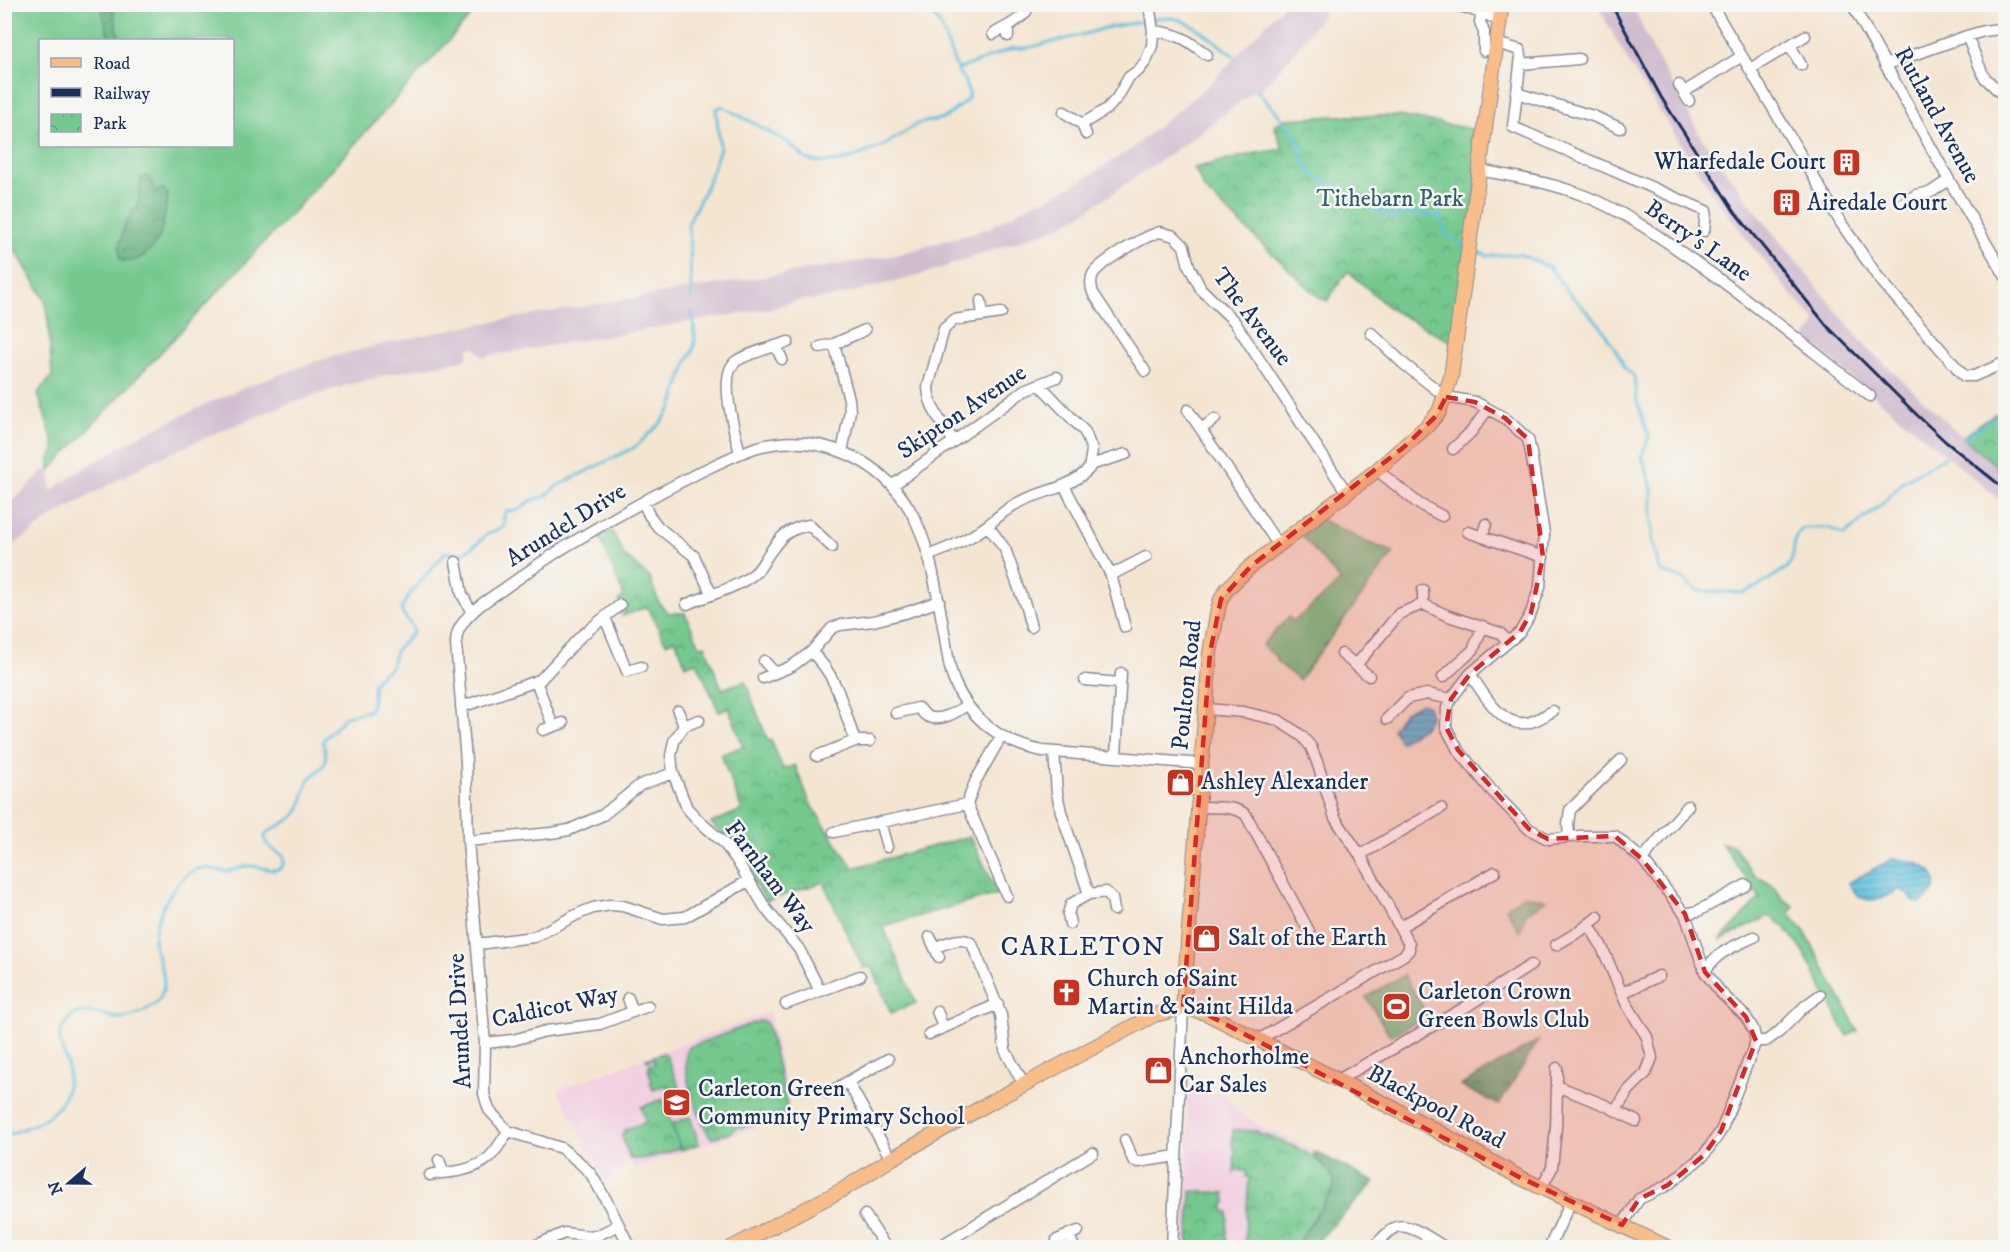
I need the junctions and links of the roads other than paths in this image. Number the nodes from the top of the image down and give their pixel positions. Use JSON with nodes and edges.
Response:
{"nodes":[{"id":1,"x":1029,"y":4,"type":"edge"},
{"id":2,"x":1454,"y":4,"type":"edge"},
{"id":3,"x":1502,"y":4,"type":"edge"},
{"id":4,"x":1711,"y":4,"type":"edge"},
{"id":5,"x":1852,"y":4,"type":"edge"},
{"id":6,"x":1149,"y":8,"type":"edge"},
{"id":7,"x":1482,"y":13,"type":"junction"},
{"id":8,"x":1499,"y":21,"type":"junction"},
{"id":9,"x":1153,"y":28,"type":"junction"},
{"id":10,"x":2006,"y":28,"type":"edge"},
{"id":11,"x":993,"y":34,"type":"dead end"},
{"id":12,"x":1805,"y":36,"type":"dead end"},
{"id":13,"x":1967,"y":36,"type":"junction"},
{"id":14,"x":1496,"y":43,"type":"junction"},
{"id":15,"x":1790,"y":45,"type":"junction"},
{"id":16,"x":1484,"y":51,"type":"dead end"},
{"id":17,"x":1208,"y":55,"type":"dead end"},
{"id":18,"x":1742,"y":56,"type":"junction"},
{"id":19,"x":1579,"y":58,"type":"dead end"},
{"id":20,"x":1520,"y":64,"type":"junction"},
{"id":21,"x":1801,"y":65,"type":"dead end"},
{"id":22,"x":1885,"y":65,"type":"junction"},
{"id":23,"x":1750,"y":69,"type":"junction"},
{"id":24,"x":1516,"y":93,"type":"junction"},
{"id":25,"x":1684,"y":93,"type":"dead end"},
{"id":26,"x":2006,"y":98,"type":"edge"},
{"id":27,"x":1064,"y":112,"type":"dead end"},
{"id":28,"x":1620,"y":128,"type":"dead end"},
{"id":29,"x":1479,"y":170,"type":"junction"},
{"id":30,"x":1949,"y":180,"type":"junction"},
{"id":31,"x":1904,"y":203,"type":"dead end"},
{"id":32,"x":1704,"y":231,"type":"dead end"},
{"id":33,"x":2006,"y":277,"type":"edge"},
{"id":34,"x":981,"y":301,"type":"dead end"},
{"id":35,"x":1001,"y":313,"type":"dead end"},
{"id":36,"x":983,"y":315,"type":"junction"},
{"id":37,"x":865,"y":330,"type":"dead end"},
{"id":38,"x":1371,"y":333,"type":"dead end"},
{"id":39,"x":788,"y":342,"type":"dead end"},
{"id":40,"x":834,"y":344,"type":"junction"},
{"id":41,"x":776,"y":346,"type":"junction"},
{"id":42,"x":819,"y":347,"type":"dead end"},
{"id":43,"x":782,"y":359,"type":"dead end"},
{"id":44,"x":2006,"y":362,"type":"edge"},
{"id":45,"x":1144,"y":371,"type":"dead end"},
{"id":46,"x":1057,"y":377,"type":"dead end"},
{"id":47,"x":1039,"y":384,"type":"junction"},
{"id":48,"x":1870,"y":396,"type":"dead end"},
{"id":49,"x":1446,"y":397,"type":"junction"},
{"id":50,"x":1488,"y":409,"type":"junction"},
{"id":51,"x":1188,"y":410,"type":"dead end"},
{"id":52,"x":1215,"y":419,"type":"dead end"},
{"id":53,"x":1201,"y":429,"type":"junction"},
{"id":54,"x":953,"y":440,"type":"junction"},
{"id":55,"x":1453,"y":449,"type":"dead end"},
{"id":56,"x":842,"y":452,"type":"junction"},
{"id":57,"x":740,"y":453,"type":"junction"},
{"id":58,"x":1126,"y":454,"type":"dead end"},
{"id":59,"x":1090,"y":465,"type":"junction"},
{"id":60,"x":1377,"y":470,"type":"junction"},
{"id":61,"x":893,"y":485,"type":"junction"},
{"id":62,"x":1065,"y":487,"type":"junction"},
{"id":63,"x":1347,"y":493,"type":"junction"},
{"id":64,"x":643,"y":502,"type":"junction"},
{"id":65,"x":1442,"y":516,"type":"dead end"},
{"id":66,"x":1486,"y":524,"type":"dead end"},
{"id":67,"x":988,"y":526,"type":"junction"},
{"id":68,"x":1468,"y":531,"type":"dead end"},
{"id":69,"x":1482,"y":537,"type":"junction"},
{"id":70,"x":1279,"y":546,"type":"junction"},
{"id":71,"x":832,"y":547,"type":"dead end"},
{"id":72,"x":930,"y":555,"type":"junction"},
{"id":73,"x":1146,"y":557,"type":"dead end"},
{"id":74,"x":1543,"y":557,"type":"junction"},
{"id":75,"x":456,"y":562,"type":"dead end"},
{"id":76,"x":1111,"y":574,"type":"junction"},
{"id":77,"x":1423,"y":590,"type":"dead end"},
{"id":78,"x":711,"y":593,"type":"junction"},
{"id":79,"x":939,"y":601,"type":"junction"},
{"id":80,"x":687,"y":604,"type":"dead end"},
{"id":81,"x":1423,"y":604,"type":"junction"},
{"id":82,"x":620,"y":605,"type":"dead end"},
{"id":83,"x":471,"y":613,"type":"junction"},
{"id":84,"x":605,"y":618,"type":"junction"},
{"id":85,"x":1483,"y":626,"type":"junction"},
{"id":86,"x":1030,"y":627,"type":"dead end"},
{"id":87,"x":1125,"y":627,"type":"dead end"},
{"id":88,"x":1508,"y":642,"type":"junction"},
{"id":89,"x":811,"y":652,"type":"junction"},
{"id":90,"x":1342,"y":654,"type":"dead end"},
{"id":91,"x":764,"y":661,"type":"dead end"},
{"id":92,"x":1356,"y":665,"type":"junction"},
{"id":93,"x":641,"y":667,"type":"dead end"},
{"id":94,"x":775,"y":673,"type":"junction"},
{"id":95,"x":1470,"y":674,"type":"junction"},
{"id":96,"x":1369,"y":676,"type":"dead end"},
{"id":97,"x":1443,"y":677,"type":"dead end"},
{"id":98,"x":763,"y":678,"type":"dead end"},
{"id":99,"x":1084,"y":680,"type":"dead end"},
{"id":100,"x":536,"y":681,"type":"junction"},
{"id":101,"x":1451,"y":699,"type":"junction"},
{"id":102,"x":967,"y":704,"type":"junction"},
{"id":103,"x":461,"y":707,"type":"junction"},
{"id":104,"x":1206,"y":710,"type":"junction"},
{"id":105,"x":678,"y":711,"type":"dead end"},
{"id":106,"x":1553,"y":711,"type":"dead end"},
{"id":107,"x":896,"y":713,"type":"dead end"},
{"id":108,"x":1387,"y":719,"type":"dead end"},
{"id":109,"x":699,"y":720,"type":"dead end"},
{"id":110,"x":553,"y":726,"type":"dead end"},
{"id":111,"x":684,"y":726,"type":"junction"},
{"id":112,"x":1000,"y":737,"type":"junction"},
{"id":113,"x":855,"y":741,"type":"junction"},
{"id":114,"x":870,"y":741,"type":"dead end"},
{"id":115,"x":819,"y":742,"type":"dead end"},
{"id":116,"x":1054,"y":752,"type":"junction"},
{"id":117,"x":1116,"y":756,"type":"junction"},
{"id":118,"x":1621,"y":760,"type":"dead end"},
{"id":119,"x":1202,"y":764,"type":"junction"},
{"id":120,"x":673,"y":773,"type":"junction"},
{"id":121,"x":967,"y":804,"type":"junction"},
{"id":122,"x":1688,"y":806,"type":"dead end"},
{"id":123,"x":1199,"y":807,"type":"junction"},
{"id":124,"x":1441,"y":808,"type":"dead end"},
{"id":125,"x":880,"y":822,"type":"junction"},
{"id":126,"x":834,"y":832,"type":"dead end"},
{"id":127,"x":1569,"y":837,"type":"junction"},
{"id":128,"x":468,"y":842,"type":"junction"},
{"id":129,"x":887,"y":847,"type":"dead end"},
{"id":130,"x":1360,"y":855,"type":"junction"},
{"id":131,"x":1642,"y":859,"type":"junction"},
{"id":132,"x":1495,"y":872,"type":"dead end"},
{"id":133,"x":748,"y":881,"type":"junction"},
{"id":134,"x":1746,"y":885,"type":"dead end"},
{"id":135,"x":1089,"y":894,"type":"junction"},
{"id":136,"x":1007,"y":896,"type":"dead end"},
{"id":137,"x":1114,"y":910,"type":"dead end"},
{"id":138,"x":1685,"y":914,"type":"junction"},
{"id":139,"x":1598,"y":917,"type":"dead end"},
{"id":140,"x":1070,"y":924,"type":"dead end"},
{"id":141,"x":1588,"y":926,"type":"junction"},
{"id":142,"x":1400,"y":927,"type":"junction"},
{"id":143,"x":1309,"y":931,"type":"dead end"},
{"id":144,"x":1754,"y":937,"type":"dead end"},
{"id":145,"x":477,"y":944,"type":"junction"},
{"id":146,"x":1556,"y":945,"type":"dead end"},
{"id":147,"x":935,"y":947,"type":"dead end"},
{"id":148,"x":1531,"y":965,"type":"dead end"},
{"id":149,"x":1705,"y":972,"type":"junction"},
{"id":150,"x":860,"y":976,"type":"dead end"},
{"id":151,"x":1659,"y":976,"type":"dead end"},
{"id":152,"x":820,"y":991,"type":"junction"},
{"id":153,"x":1622,"y":993,"type":"junction"},
{"id":154,"x":1820,"y":995,"type":"dead end"},
{"id":155,"x":628,"y":998,"type":"dead end"},
{"id":156,"x":786,"y":1004,"type":"dead end"},
{"id":157,"x":998,"y":1004,"type":"junction"},
{"id":158,"x":648,"y":1006,"type":"dead end"},
{"id":159,"x":1183,"y":1008,"type":"junction"},
{"id":160,"x":937,"y":1011,"type":"dead end"},
{"id":161,"x":633,"y":1012,"type":"junction"},
{"id":162,"x":943,"y":1027,"type":"junction"},
{"id":163,"x":929,"y":1034,"type":"dead end"},
{"id":164,"x":1258,"y":1040,"type":"junction"},
{"id":165,"x":1756,"y":1041,"type":"junction"},
{"id":166,"x":485,"y":1043,"type":"junction"},
{"id":167,"x":888,"y":1059,"type":"dead end"},
{"id":168,"x":1557,"y":1068,"type":"dead end"},
{"id":169,"x":1338,"y":1080,"type":"junction"},
{"id":170,"x":848,"y":1082,"type":"junction"},
{"id":171,"x":1024,"y":1085,"type":"junction"},
{"id":172,"x":1557,"y":1086,"type":"junction"},
{"id":173,"x":828,"y":1093,"type":"dead end"},
{"id":174,"x":1616,"y":1110,"type":"junction"},
{"id":175,"x":1636,"y":1121,"type":"dead end"},
{"id":176,"x":508,"y":1131,"type":"junction"},
{"id":177,"x":1125,"y":1140,"type":"dead end"},
{"id":178,"x":1093,"y":1153,"type":"dead end"},
{"id":179,"x":1176,"y":1156,"type":"junction"},
{"id":180,"x":891,"y":1159,"type":"junction"},
{"id":181,"x":439,"y":1160,"type":"dead end"},
{"id":182,"x":443,"y":1171,"type":"junction"},
{"id":183,"x":430,"y":1175,"type":"dead end"},
{"id":184,"x":1541,"y":1188,"type":"junction"},
{"id":185,"x":1571,"y":1201,"type":"junction"},
{"id":186,"x":865,"y":1215,"type":"dead end"},
{"id":187,"x":619,"y":1225,"type":"junction"},
{"id":188,"x":1622,"y":1225,"type":"junction"},
{"id":189,"x":1057,"y":1240,"type":"dead end"},
{"id":190,"x":530,"y":1248,"type":"edge"},
{"id":191,"x":630,"y":1248,"type":"edge"},
{"id":192,"x":731,"y":1248,"type":"edge"},
{"id":193,"x":886,"y":1248,"type":"edge"},
{"id":194,"x":937,"y":1248,"type":"edge"},
{"id":195,"x":1074,"y":1248,"type":"edge"},
{"id":196,"x":1172,"y":1248,"type":"edge"},
{"id":197,"x":1373,"y":1248,"type":"edge"},
{"id":198,"x":1446,"y":1248,"type":"edge"},
{"id":199,"x":1549,"y":1248,"type":"edge"},
{"id":200,"x":1669,"y":1248,"type":"edge"}],
"edges":[{"from":1,"to":11,"type":"street"},
{"from":2,"to":7,"type":"street"},
{"from":3,"to":8,"type":"main road","name":"Poulton Road"},
{"from":4,"to":18,"type":"street"},
{"from":5,"to":22,"type":"street","name":"Rutland Avenue"},
{"from":6,"to":9,"type":"street"},
{"from":7,"to":8,"type":"street"},
{"from":7,"to":16,"type":"street"},
{"from":8,"to":14,"type":"main road","name":"Poulton Road"},
{"from":9,"to":17,"type":"street"},
{"from":9,"to":27,"type":"street"},
{"from":10,"to":13,"type":"street"},
{"from":12,"to":15,"type":"street"},
{"from":13,"to":22,"type":"street"},
{"from":13,"to":26,"type":"street"},
{"from":14,"to":20,"type":"street"},
{"from":14,"to":29,"type":"main road","name":"Poulton Road"},
{"from":15,"to":21,"type":"street"},
{"from":15,"to":23,"type":"street"},
{"from":18,"to":23,"type":"street"},
{"from":18,"to":25,"type":"street"},
{"from":19,"to":20,"type":"street"},
{"from":20,"to":24,"type":"street"},
{"from":22,"to":30,"type":"street","name":"Rutland Avenue"},
{"from":23,"to":44,"type":"street"},
{"from":24,"to":28,"type":"street"},
{"from":24,"to":32,"type":"street"},
{"from":29,"to":48,"type":"street","name":"Berry's Lane"},
{"from":29,"to":49,"type":"main road","name":"Poulton Road"},
{"from":30,"to":31,"type":"street"},
{"from":30,"to":33,"type":"street","name":"Rutland Avenue"},
{"from":34,"to":36,"type":"street"},
{"from":35,"to":36,"type":"street"},
{"from":36,"to":54,"type":"street"},
{"from":37,"to":40,"type":"street"},
{"from":38,"to":49,"type":"street"},
{"from":39,"to":41,"type":"street"},
{"from":40,"to":42,"type":"street"},
{"from":40,"to":56,"type":"street"},
{"from":41,"to":43,"type":"street"},
{"from":41,"to":57,"type":"street"},
{"from":45,"to":63,"type":"street","name":"The Avenue"},
{"from":46,"to":47,"type":"street","name":"Skipton Avenue"},
{"from":47,"to":54,"type":"street","name":"Skipton Avenue"},
{"from":47,"to":59,"type":"street"},
{"from":49,"to":50,"type":"street"},
{"from":49,"to":60,"type":"main road","name":"Poulton Road"},
{"from":50,"to":55,"type":"street"},
{"from":50,"to":74,"type":"street"},
{"from":51,"to":53,"type":"street"},
{"from":52,"to":53,"type":"street"},
{"from":53,"to":70,"type":"street"},
{"from":54,"to":61,"type":"street","name":"Skipton Avenue"},
{"from":56,"to":57,"type":"street","name":"Arundel Drive"},
{"from":56,"to":61,"type":"street","name":"Arundel Drive"},
{"from":57,"to":64,"type":"street","name":"Arundel Drive"},
{"from":58,"to":59,"type":"street"},
{"from":59,"to":62,"type":"street"},
{"from":60,"to":63,"type":"main road","name":"Poulton Road"},
{"from":60,"to":65,"type":"street"},
{"from":61,"to":72,"type":"street","name":"Arundel Drive"},
{"from":62,"to":67,"type":"street"},
{"from":62,"to":76,"type":"street"},
{"from":63,"to":70,"type":"main road","name":"Poulton Road"},
{"from":64,"to":78,"type":"street"},
{"from":64,"to":83,"type":"street","name":"Arundel Drive"},
{"from":66,"to":69,"type":"street"},
{"from":67,"to":72,"type":"street"},
{"from":67,"to":86,"type":"street"},
{"from":68,"to":69,"type":"street"},
{"from":69,"to":74,"type":"street"},
{"from":70,"to":104,"type":"main road","name":"Poulton Road"},
{"from":71,"to":78,"type":"street"},
{"from":72,"to":79,"type":"street","name":"Arundel Drive"},
{"from":73,"to":76,"type":"street"},
{"from":74,"to":88,"type":"street"},
{"from":75,"to":83,"type":"street"},
{"from":76,"to":87,"type":"street"},
{"from":77,"to":81,"type":"street"},
{"from":78,"to":80,"type":"street"},
{"from":79,"to":89,"type":"street"},
{"from":79,"to":102,"type":"street","name":"Arundel Drive"},
{"from":81,"to":85,"type":"street"},
{"from":81,"to":92,"type":"street"},
{"from":82,"to":84,"type":"street"},
{"from":83,"to":103,"type":"street","name":"Arundel Drive"},
{"from":84,"to":93,"type":"street"},
{"from":84,"to":100,"type":"street"},
{"from":85,"to":88,"type":"street"},
{"from":85,"to":97,"type":"street"},
{"from":88,"to":95,"type":"street"},
{"from":89,"to":94,"type":"street"},
{"from":89,"to":113,"type":"street"},
{"from":90,"to":92,"type":"street"},
{"from":91,"to":94,"type":"street"},
{"from":92,"to":96,"type":"street"},
{"from":94,"to":98,"type":"street"},
{"from":95,"to":101,"type":"street"},
{"from":95,"to":106,"type":"street"},
{"from":99,"to":117,"type":"street"},
{"from":100,"to":103,"type":"street"},
{"from":100,"to":110,"type":"street"},
{"from":101,"to":108,"type":"street"},
{"from":101,"to":127,"type":"street"},
{"from":102,"to":107,"type":"street"},
{"from":102,"to":112,"type":"street","name":"Arundel Drive"},
{"from":103,"to":128,"type":"street","name":"Arundel Drive"},
{"from":104,"to":119,"type":"main road","name":"Poulton Road"},
{"from":104,"to":130,"type":"street"},
{"from":105,"to":111,"type":"street"},
{"from":109,"to":111,"type":"street"},
{"from":111,"to":120,"type":"street","name":"Farnham Way"},
{"from":112,"to":116,"type":"street","name":"Arundel Drive"},
{"from":112,"to":121,"type":"street"},
{"from":113,"to":114,"type":"street"},
{"from":113,"to":115,"type":"street"},
{"from":116,"to":117,"type":"street","name":"Arundel Drive"},
{"from":116,"to":135,"type":"street"},
{"from":117,"to":119,"type":"street","name":"Arundel Drive"},
{"from":118,"to":127,"type":"street"},
{"from":119,"to":123,"type":"main road","name":"Poulton Road"},
{"from":120,"to":128,"type":"street"},
{"from":120,"to":133,"type":"street","name":"Farnham Way"},
{"from":121,"to":125,"type":"street"},
{"from":121,"to":136,"type":"street"},
{"from":122,"to":131,"type":"street"},
{"from":123,"to":143,"type":"street"},
{"from":123,"to":159,"type":"main road","name":"Poulton Road"},
{"from":124,"to":130,"type":"street"},
{"from":125,"to":126,"type":"street"},
{"from":125,"to":129,"type":"street"},
{"from":127,"to":131,"type":"street"},
{"from":128,"to":145,"type":"street","name":"Arundel Drive"},
{"from":130,"to":142,"type":"street"},
{"from":131,"to":138,"type":"street"},
{"from":132,"to":142,"type":"street"},
{"from":133,"to":145,"type":"street"},
{"from":133,"to":152,"type":"street","name":"Farnham Way"},
{"from":134,"to":138,"type":"street"},
{"from":135,"to":137,"type":"street"},
{"from":135,"to":140,"type":"street"},
{"from":138,"to":149,"type":"street"},
{"from":139,"to":141,"type":"street"},
{"from":141,"to":146,"type":"street"},
{"from":141,"to":153,"type":"street"},
{"from":142,"to":164,"type":"street"},
{"from":144,"to":149,"type":"street"},
{"from":145,"to":166,"type":"street","name":"Arundel Drive"},
{"from":147,"to":157,"type":"street"},
{"from":148,"to":169,"type":"street"},
{"from":149,"to":165,"type":"street"},
{"from":150,"to":152,"type":"street"},
{"from":151,"to":153,"type":"street"},
{"from":152,"to":156,"type":"street"},
{"from":153,"to":174,"type":"street"},
{"from":154,"to":165,"type":"street"},
{"from":155,"to":161,"type":"street","name":"Caldicot Way"},
{"from":157,"to":162,"type":"street"},
{"from":157,"to":171,"type":"street"},
{"from":158,"to":161,"type":"street","name":"Caldicot Way"},
{"from":159,"to":164,"type":"main road","name":"Blackpool Road"},
{"from":159,"to":171,"type":"main road"},
{"from":159,"to":179,"type":"street"},
{"from":160,"to":162,"type":"street"},
{"from":161,"to":166,"type":"street","name":"Caldicot Way"},
{"from":162,"to":163,"type":"street"},
{"from":164,"to":169,"type":"main road","name":"Blackpool Road"},
{"from":165,"to":188,"type":"street"},
{"from":166,"to":176,"type":"street","name":"Arundel Drive"},
{"from":167,"to":170,"type":"street"},
{"from":168,"to":172,"type":"street"},
{"from":169,"to":184,"type":"main road","name":"Blackpool Road"},
{"from":170,"to":173,"type":"street"},
{"from":170,"to":180,"type":"street"},
{"from":171,"to":180,"type":"main road"},
{"from":172,"to":174,"type":"street"},
{"from":172,"to":184,"type":"street"},
{"from":174,"to":175,"type":"street"},
{"from":176,"to":182,"type":"street"},
{"from":176,"to":187,"type":"street"},
{"from":177,"to":179,"type":"street"},
{"from":178,"to":194,"type":"street"},
{"from":179,"to":196,"type":"street"},
{"from":180,"to":192,"type":"main road"},
{"from":181,"to":182,"type":"street"},
{"from":182,"to":183,"type":"street"},
{"from":184,"to":185,"type":"main road","name":"Blackpool Road"},
{"from":185,"to":188,"type":"main road","name":"Blackpool Road"},
{"from":185,"to":199,"type":"street"},
{"from":186,"to":193,"type":"street"},
{"from":187,"to":190,"type":"street"},
{"from":187,"to":191,"type":"street"},
{"from":188,"to":200,"type":"main road","name":"Blackpool Road"},
{"from":189,"to":195,"type":"street"},
{"from":197,"to":198,"type":"street"}]}
